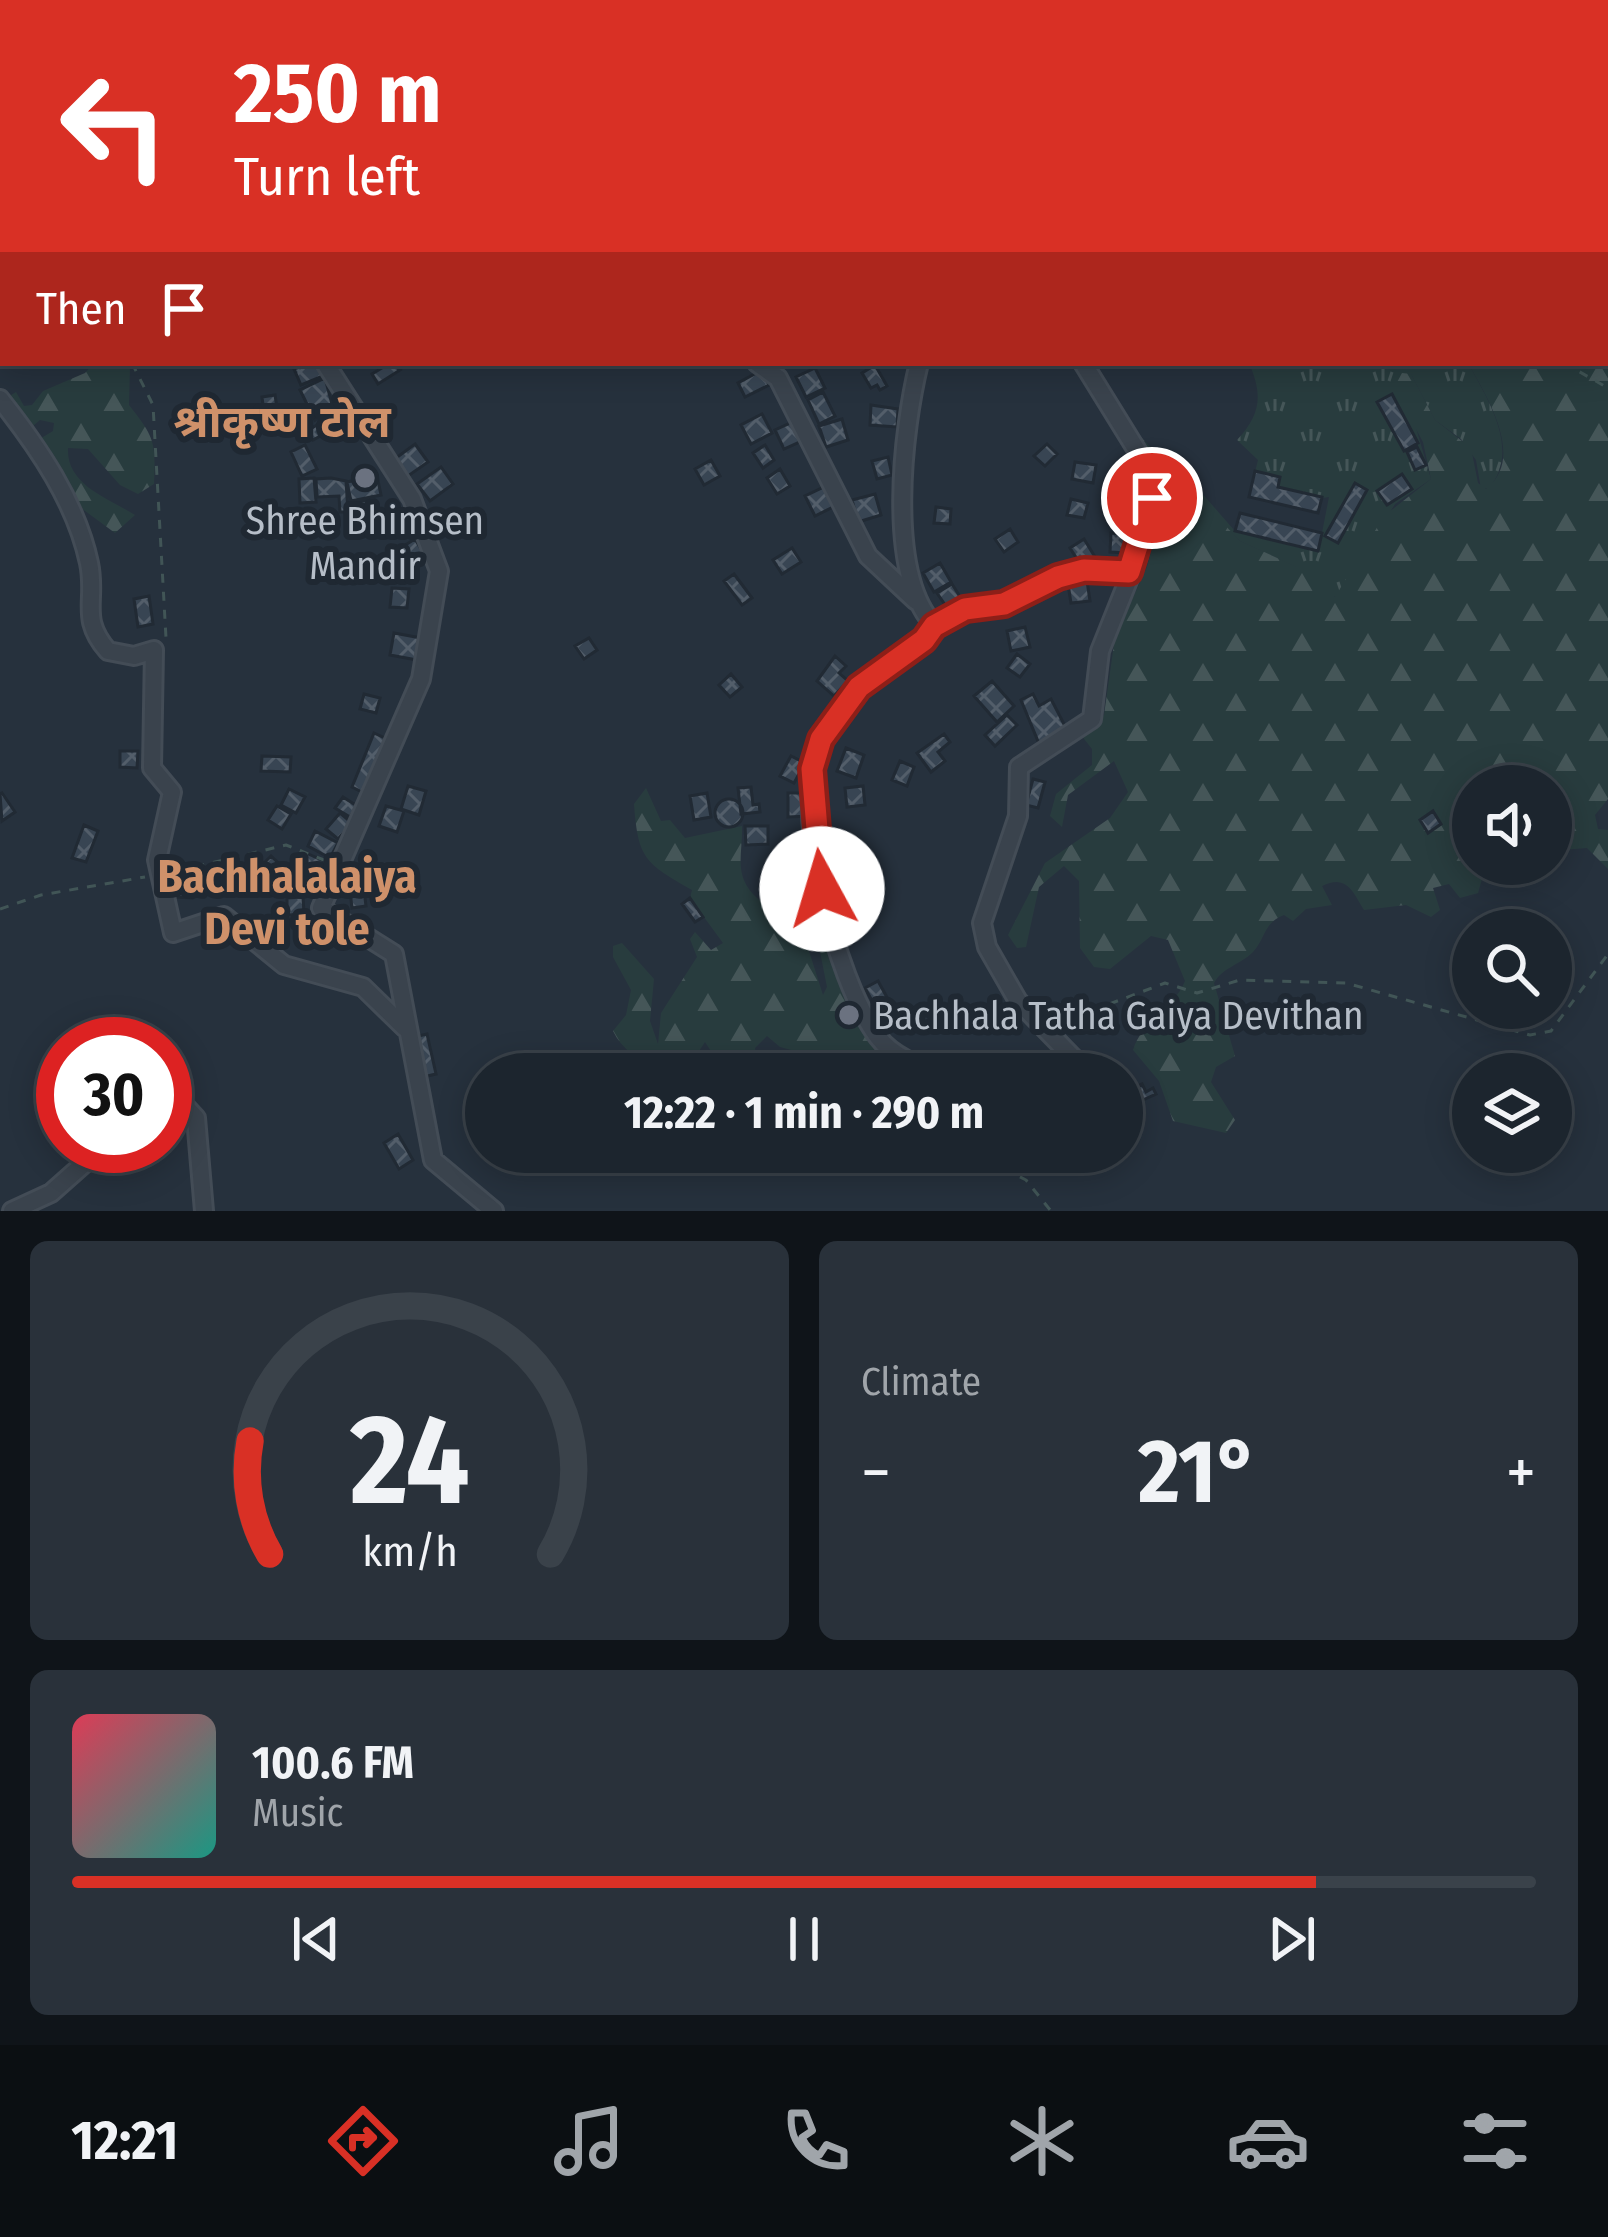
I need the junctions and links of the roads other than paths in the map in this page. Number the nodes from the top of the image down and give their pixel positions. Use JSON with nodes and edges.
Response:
{"nodes":[{"id":1,"x":327,"y":366,"type":"edge"},
{"id":2,"x":761,"y":366,"type":"edge"},
{"id":3,"x":918,"y":366,"type":"edge"},
{"id":4,"x":1085,"y":366,"type":"edge"},
{"id":5,"x":0,"y":399,"type":"edge"},
{"id":6,"x":1129,"y":572,"type":"junction"},
{"id":7,"x":916,"y":602,"type":"junction"},
{"id":8,"x":934,"y":626,"type":"junction"},
{"id":9,"x":405,"y":1028,"type":"junction"},
{"id":10,"x":896,"y":1053,"type":"edge"},
{"id":11,"x":1069,"y":1053,"type":"edge"},
{"id":12,"x":192,"y":1114,"type":"edge"},
{"id":13,"x":74,"y":1173,"type":"edge"},
{"id":14,"x":12,"y":1211,"type":"edge"},
{"id":15,"x":205,"y":1211,"type":"edge"},
{"id":16,"x":494,"y":1211,"type":"edge"}],
"edges":[{"from":1,"to":9,"type":"street"},
{"from":2,"to":7,"type":"street"},
{"from":3,"to":7,"type":"street"},
{"from":4,"to":6,"type":"street"},
{"from":5,"to":9,"type":"street"},
{"from":6,"to":8,"type":"street"},
{"from":6,"to":11,"type":"street"},
{"from":7,"to":8,"type":"street"},
{"from":8,"to":10,"type":"street"},
{"from":9,"to":16,"type":"street"},
{"from":12,"to":15,"type":"street"},
{"from":13,"to":14,"type":"street"}]}
